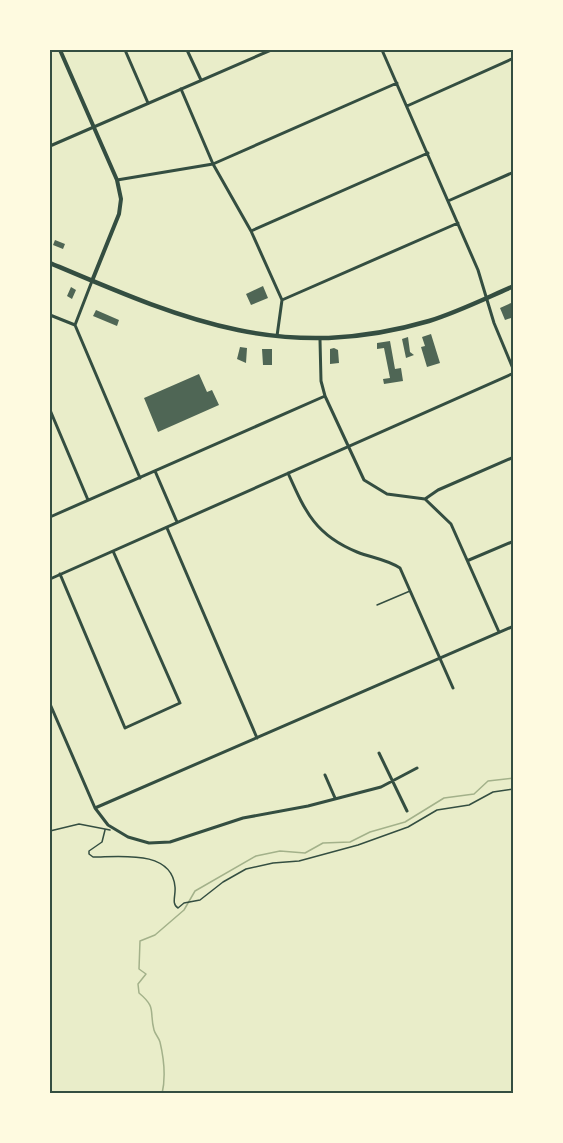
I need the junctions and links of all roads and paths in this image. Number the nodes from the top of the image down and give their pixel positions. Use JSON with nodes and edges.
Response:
{"nodes":[{"id":1,"x":60,"y":50,"type":"edge"},
{"id":2,"x":125,"y":50,"type":"edge"},
{"id":3,"x":187,"y":50,"type":"edge"},
{"id":4,"x":271,"y":50,"type":"edge"},
{"id":5,"x":382,"y":50,"type":"edge"},
{"id":6,"x":513,"y":58,"type":"edge"},
{"id":7,"x":201,"y":80,"type":"junction"},
{"id":8,"x":397,"y":83,"type":"junction"},
{"id":9,"x":180,"y":89,"type":"junction"},
{"id":10,"x":148,"y":103,"type":"junction"},
{"id":11,"x":407,"y":106,"type":"junction"},
{"id":12,"x":93,"y":127,"type":"junction"},
{"id":13,"x":50,"y":146,"type":"edge"},
{"id":14,"x":428,"y":153,"type":"junction"},
{"id":15,"x":213,"y":165,"type":"junction"},
{"id":16,"x":513,"y":172,"type":"edge"},
{"id":17,"x":117,"y":180,"type":"junction"},
{"id":18,"x":448,"y":201,"type":"junction"},
{"id":19,"x":458,"y":223,"type":"junction"},
{"id":20,"x":251,"y":231,"type":"junction"},
{"id":21,"x":50,"y":263,"type":"edge"},
{"id":22,"x":92,"y":280,"type":"junction"},
{"id":23,"x":513,"y":286,"type":"edge"},
{"id":24,"x":486,"y":298,"type":"junction"},
{"id":25,"x":282,"y":300,"type":"junction"},
{"id":26,"x":50,"y":315,"type":"edge"},
{"id":27,"x":75,"y":325,"type":"junction"},
{"id":28,"x":277,"y":336,"type":"junction"},
{"id":29,"x":320,"y":340,"type":"junction"},
{"id":30,"x":513,"y":372,"type":"edge"},
{"id":31,"x":325,"y":396,"type":"junction"},
{"id":32,"x":50,"y":410,"type":"edge"},
{"id":33,"x":347,"y":446,"type":"junction"},
{"id":34,"x":513,"y":457,"type":"edge"},
{"id":35,"x":155,"y":471,"type":"junction"},
{"id":36,"x":288,"y":473,"type":"junction"},
{"id":37,"x":140,"y":478,"type":"junction"},
{"id":38,"x":425,"y":499,"type":"junction"},
{"id":39,"x":88,"y":500,"type":"junction"},
{"id":40,"x":50,"y":517,"type":"edge"},
{"id":41,"x":177,"y":522,"type":"junction"},
{"id":42,"x":167,"y":527,"type":"junction"},
{"id":43,"x":513,"y":541,"type":"edge"},
{"id":44,"x":113,"y":551,"type":"junction"},
{"id":45,"x":469,"y":560,"type":"junction"},
{"id":46,"x":60,"y":574,"type":"junction"},
{"id":47,"x":50,"y":579,"type":"edge"},
{"id":48,"x":411,"y":591,"type":"junction"},
{"id":49,"x":377,"y":606,"type":"dead end"},
{"id":50,"x":513,"y":626,"type":"edge"},
{"id":51,"x":499,"y":632,"type":"junction"},
{"id":52,"x":440,"y":657,"type":"junction"},
{"id":53,"x":453,"y":688,"type":"dead end"},
{"id":54,"x":50,"y":704,"type":"edge"},
{"id":55,"x":257,"y":738,"type":"junction"},
{"id":56,"x":380,"y":753,"type":"dead end"},
{"id":57,"x":417,"y":768,"type":"dead end"},
{"id":58,"x":325,"y":775,"type":"dead end"},
{"id":59,"x":394,"y":781,"type":"junction"},
{"id":60,"x":513,"y":789,"type":"edge"},
{"id":61,"x":335,"y":798,"type":"junction"},
{"id":62,"x":96,"y":808,"type":"junction"},
{"id":63,"x":407,"y":811,"type":"dead end"},
{"id":64,"x":115,"y":829,"type":"junction"},
{"id":65,"x":105,"y":830,"type":"junction"},
{"id":66,"x":50,"y":831,"type":"edge"}],
"edges":[{"from":1,"to":12,"type":"main road"},
{"from":2,"to":10,"type":"street"},
{"from":3,"to":7,"type":"street"},
{"from":4,"to":7,"type":"street"},
{"from":5,"to":8,"type":"street"},
{"from":6,"to":11,"type":"street"},
{"from":7,"to":9,"type":"street"},
{"from":8,"to":11,"type":"street"},
{"from":8,"to":15,"type":"street"},
{"from":9,"to":10,"type":"street"},
{"from":9,"to":15,"type":"street"},
{"from":10,"to":12,"type":"street"},
{"from":11,"to":14,"type":"street"},
{"from":12,"to":13,"type":"street"},
{"from":12,"to":17,"type":"main road"},
{"from":14,"to":18,"type":"street"},
{"from":14,"to":20,"type":"street"},
{"from":15,"to":17,"type":"street"},
{"from":15,"to":20,"type":"street"},
{"from":16,"to":18,"type":"street"},
{"from":17,"to":22,"type":"main road"},
{"from":18,"to":19,"type":"street"},
{"from":19,"to":24,"type":"street"},
{"from":19,"to":25,"type":"street"},
{"from":20,"to":25,"type":"street"},
{"from":21,"to":22,"type":"main road"},
{"from":22,"to":27,"type":"street"},
{"from":22,"to":28,"type":"main road"},
{"from":23,"to":24,"type":"main road"},
{"from":24,"to":29,"type":"main road"},
{"from":24,"to":30,"type":"street"},
{"from":25,"to":28,"type":"street"},
{"from":26,"to":27,"type":"street"},
{"from":27,"to":37,"type":"street"},
{"from":28,"to":29,"type":"main road"},
{"from":29,"to":31,"type":"street"},
{"from":30,"to":33,"type":"street"},
{"from":31,"to":33,"type":"street"},
{"from":31,"to":35,"type":"street"},
{"from":32,"to":39,"type":"street"},
{"from":33,"to":36,"type":"street"},
{"from":33,"to":38,"type":"street"},
{"from":34,"to":38,"type":"street"},
{"from":35,"to":37,"type":"street"},
{"from":35,"to":41,"type":"street"},
{"from":36,"to":41,"type":"street"},
{"from":36,"to":48,"type":"street"},
{"from":37,"to":39,"type":"street"},
{"from":38,"to":45,"type":"street"},
{"from":39,"to":40,"type":"street"},
{"from":41,"to":42,"type":"street"},
{"from":42,"to":44,"type":"street"},
{"from":42,"to":55,"type":"street"},
{"from":43,"to":45,"type":"street"},
{"from":44,"to":46,"type":"street"},
{"from":44,"to":46,"type":"street"},
{"from":45,"to":51,"type":"street"},
{"from":46,"to":47,"type":"street"},
{"from":48,"to":49,"type":"lane"},
{"from":48,"to":52,"type":"street"},
{"from":50,"to":51,"type":"street"},
{"from":51,"to":52,"type":"street"},
{"from":52,"to":53,"type":"street"},
{"from":52,"to":55,"type":"street"},
{"from":54,"to":62,"type":"street"},
{"from":55,"to":62,"type":"street"},
{"from":56,"to":59,"type":"street"},
{"from":57,"to":59,"type":"street"},
{"from":58,"to":61,"type":"street"},
{"from":59,"to":61,"type":"street"},
{"from":59,"to":63,"type":"street"},
{"from":60,"to":65,"type":"path"},
{"from":61,"to":64,"type":"street"},
{"from":62,"to":64,"type":"street"},
{"from":64,"to":65,"type":"path"},
{"from":65,"to":66,"type":"path"}]}
